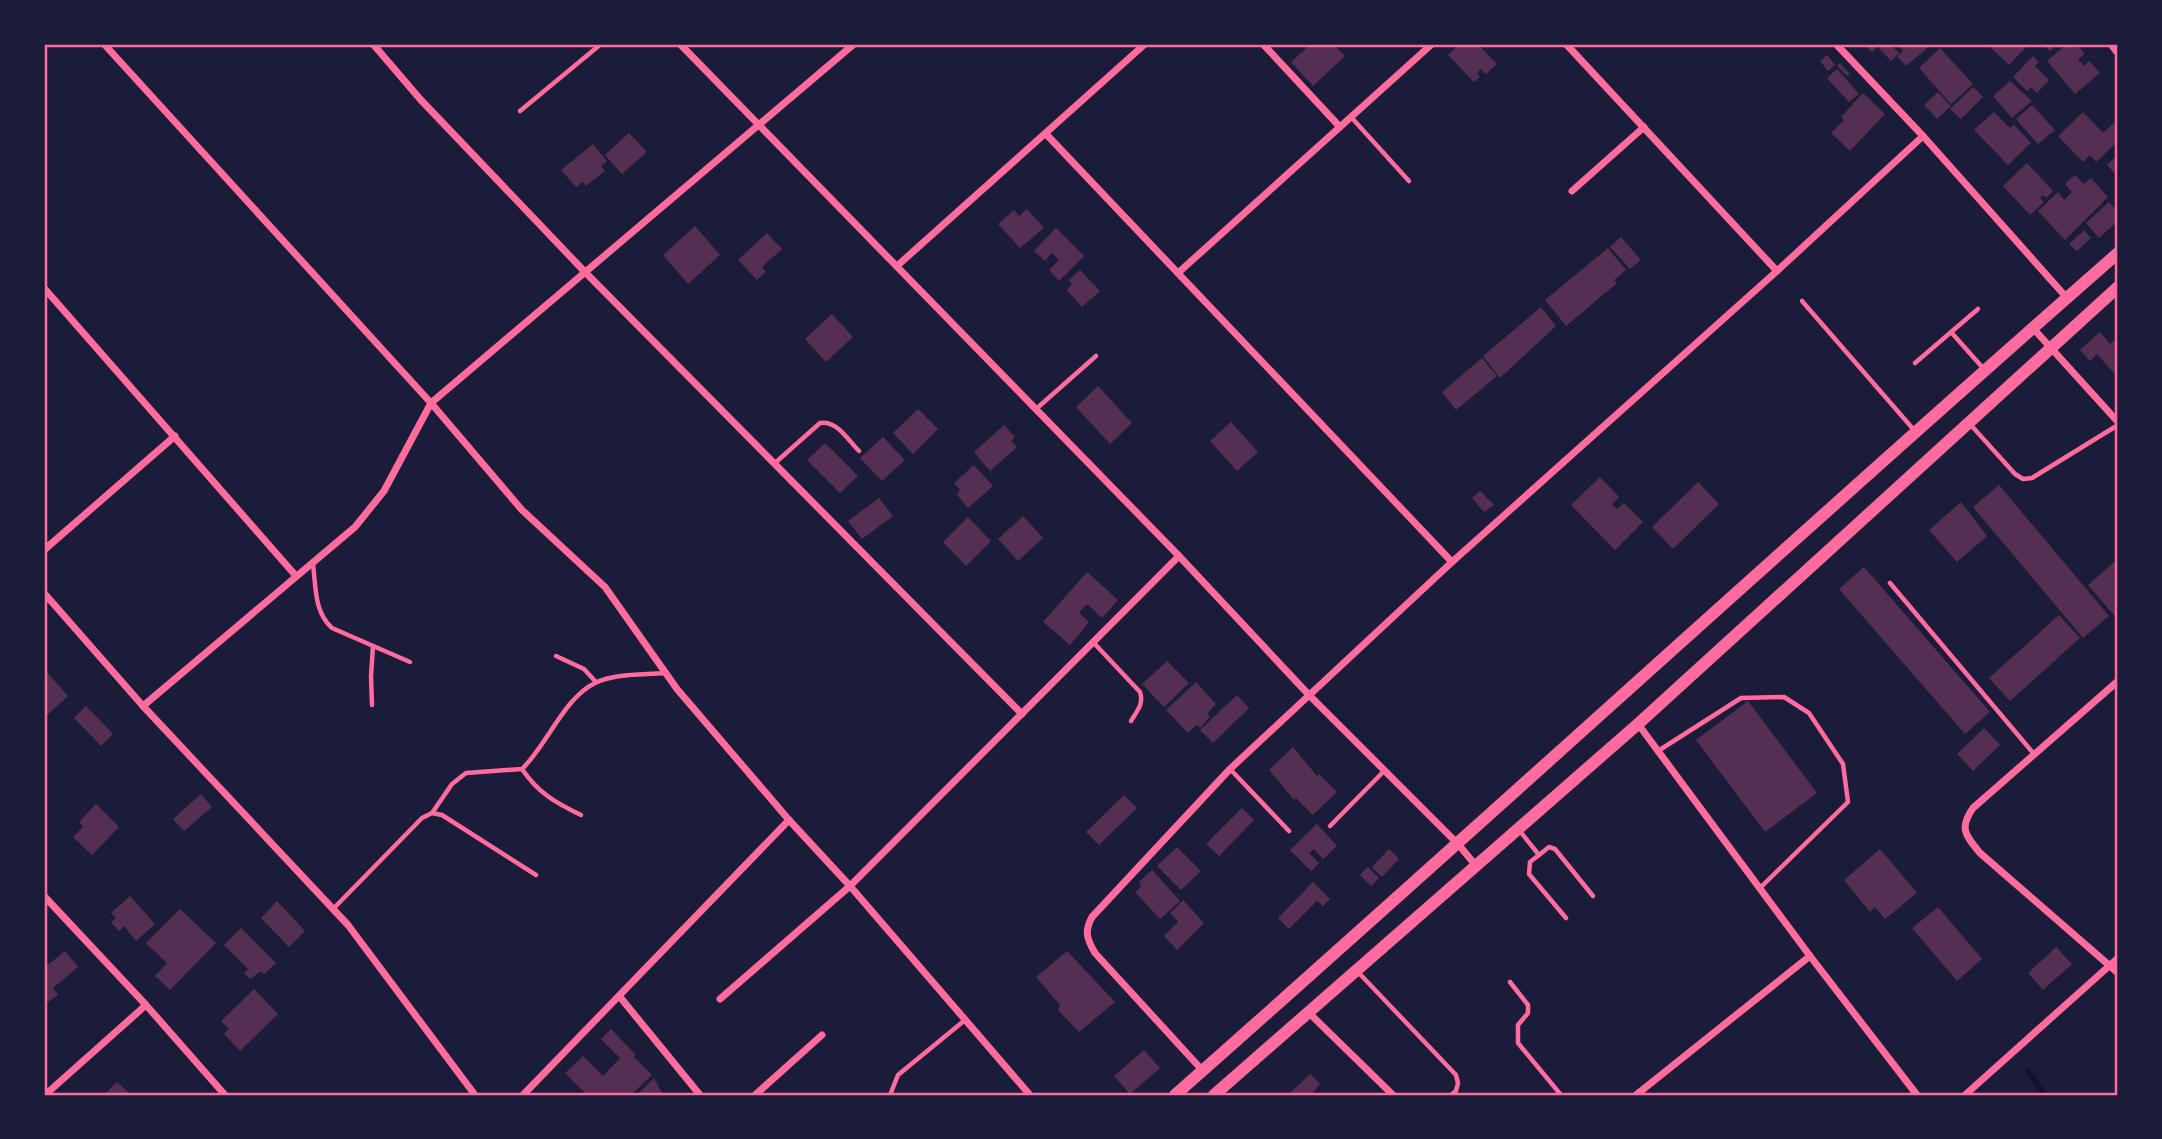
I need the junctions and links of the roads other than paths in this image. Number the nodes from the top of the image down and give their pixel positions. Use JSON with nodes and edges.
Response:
{"nodes":[{"id":1,"x":104,"y":44,"type":"edge"},
{"id":2,"x":373,"y":44,"type":"edge"},
{"id":3,"x":601,"y":44,"type":"edge"},
{"id":4,"x":680,"y":44,"type":"edge"},
{"id":5,"x":855,"y":44,"type":"edge"},
{"id":6,"x":1145,"y":44,"type":"edge"},
{"id":7,"x":1264,"y":44,"type":"edge"},
{"id":8,"x":1432,"y":44,"type":"edge"},
{"id":9,"x":1566,"y":44,"type":"edge"},
{"id":10,"x":1836,"y":44,"type":"edge"},
{"id":11,"x":2110,"y":44,"type":"edge"},
{"id":12,"x":2116,"y":51,"type":"dead end"},
{"id":13,"x":520,"y":111,"type":"dead end"},
{"id":14,"x":1351,"y":117,"type":"junction"},
{"id":15,"x":760,"y":125,"type":"junction"},
{"id":16,"x":1340,"y":127,"type":"junction"},
{"id":17,"x":1644,"y":127,"type":"junction"},
{"id":18,"x":1046,"y":134,"type":"junction"},
{"id":19,"x":1923,"y":136,"type":"junction"},
{"id":20,"x":1409,"y":181,"type":"dead end"},
{"id":21,"x":1572,"y":191,"type":"dead end"},
{"id":22,"x":2118,"y":253,"type":"edge"},
{"id":23,"x":897,"y":267,"type":"junction"},
{"id":24,"x":584,"y":271,"type":"junction"},
{"id":25,"x":1777,"y":271,"type":"junction"},
{"id":26,"x":1178,"y":273,"type":"junction"},
{"id":27,"x":2118,"y":287,"type":"edge"},
{"id":28,"x":44,"y":288,"type":"edge"},
{"id":29,"x":2067,"y":298,"type":"junction"},
{"id":30,"x":1802,"y":301,"type":"dead end"},
{"id":31,"x":1978,"y":309,"type":"dead end"},
{"id":32,"x":2032,"y":327,"type":"junction"},
{"id":33,"x":1951,"y":332,"type":"junction"},
{"id":34,"x":2051,"y":347,"type":"junction"},
{"id":35,"x":1096,"y":356,"type":"dead end"},
{"id":36,"x":1915,"y":363,"type":"dead end"},
{"id":37,"x":1984,"y":370,"type":"junction"},
{"id":38,"x":431,"y":403,"type":"junction"},
{"id":39,"x":1036,"y":409,"type":"junction"},
{"id":40,"x":1969,"y":422,"type":"junction"},
{"id":41,"x":2118,"y":424,"type":"edge"},
{"id":42,"x":1915,"y":432,"type":"junction"},
{"id":43,"x":175,"y":436,"type":"junction"},
{"id":44,"x":859,"y":451,"type":"dead end"},
{"id":45,"x":775,"y":463,"type":"junction"},
{"id":46,"x":44,"y":550,"type":"edge"},
{"id":47,"x":1179,"y":556,"type":"junction"},
{"id":48,"x":1452,"y":562,"type":"junction"},
{"id":49,"x":313,"y":564,"type":"junction"},
{"id":50,"x":296,"y":576,"type":"junction"},
{"id":51,"x":1890,"y":583,"type":"dead end"},
{"id":52,"x":44,"y":593,"type":"edge"},
{"id":53,"x":1093,"y":642,"type":"junction"},
{"id":54,"x":373,"y":646,"type":"junction"},
{"id":55,"x":556,"y":656,"type":"dead end"},
{"id":56,"x":410,"y":662,"type":"dead end"},
{"id":57,"x":666,"y":673,"type":"junction"},
{"id":58,"x":2118,"y":681,"type":"edge"},
{"id":59,"x":596,"y":682,"type":"junction"},
{"id":60,"x":1309,"y":695,"type":"junction"},
{"id":61,"x":372,"y":705,"type":"dead end"},
{"id":62,"x":143,"y":706,"type":"junction"},
{"id":63,"x":1022,"y":714,"type":"junction"},
{"id":64,"x":1131,"y":721,"type":"dead end"},
{"id":65,"x":1638,"y":724,"type":"junction"},
{"id":66,"x":1658,"y":751,"type":"junction"},
{"id":67,"x":2034,"y":754,"type":"junction"},
{"id":68,"x":522,"y":769,"type":"junction"},
{"id":69,"x":1230,"y":769,"type":"junction"},
{"id":70,"x":1385,"y":771,"type":"junction"},
{"id":71,"x":432,"y":813,"type":"junction"},
{"id":72,"x":581,"y":815,"type":"dead end"},
{"id":73,"x":789,"y":820,"type":"junction"},
{"id":74,"x":1330,"y":826,"type":"dead end"},
{"id":75,"x":1519,"y":829,"type":"junction"},
{"id":76,"x":1289,"y":831,"type":"dead end"},
{"id":77,"x":1458,"y":844,"type":"junction"},
{"id":78,"x":1539,"y":855,"type":"junction"},
{"id":79,"x":1477,"y":867,"type":"junction"},
{"id":80,"x":536,"y":875,"type":"dead end"},
{"id":81,"x":850,"y":886,"type":"junction"},
{"id":82,"x":1760,"y":888,"type":"junction"},
{"id":83,"x":44,"y":896,"type":"edge"},
{"id":84,"x":1593,"y":896,"type":"dead end"},
{"id":85,"x":333,"y":909,"type":"junction"},
{"id":86,"x":1566,"y":918,"type":"dead end"},
{"id":87,"x":1810,"y":956,"type":"junction"},
{"id":88,"x":2118,"y":958,"type":"edge"},
{"id":89,"x":2109,"y":965,"type":"junction"},
{"id":90,"x":1356,"y":970,"type":"junction"},
{"id":91,"x":2118,"y":973,"type":"edge"},
{"id":92,"x":1510,"y":982,"type":"dead end"},
{"id":93,"x":620,"y":997,"type":"junction"},
{"id":94,"x":720,"y":999,"type":"dead end"},
{"id":95,"x":146,"y":1005,"type":"junction"},
{"id":96,"x":1308,"y":1012,"type":"junction"},
{"id":97,"x":965,"y":1020,"type":"junction"},
{"id":98,"x":822,"y":1035,"type":"dead end"},
{"id":99,"x":1203,"y":1071,"type":"junction"},
{"id":100,"x":44,"y":1095,"type":"edge"},
{"id":101,"x":225,"y":1095,"type":"edge"},
{"id":102,"x":475,"y":1095,"type":"edge"},
{"id":103,"x":523,"y":1095,"type":"edge"},
{"id":104,"x":700,"y":1095,"type":"edge"},
{"id":105,"x":755,"y":1095,"type":"edge"},
{"id":106,"x":890,"y":1095,"type":"edge"},
{"id":107,"x":1030,"y":1095,"type":"edge"},
{"id":108,"x":1175,"y":1095,"type":"edge"},
{"id":109,"x":1213,"y":1095,"type":"edge"},
{"id":110,"x":1393,"y":1095,"type":"edge"},
{"id":111,"x":1451,"y":1095,"type":"edge"},
{"id":112,"x":1562,"y":1095,"type":"edge"},
{"id":113,"x":1636,"y":1095,"type":"edge"},
{"id":114,"x":1917,"y":1095,"type":"edge"},
{"id":115,"x":1965,"y":1095,"type":"edge"}],
"edges":[{"from":1,"to":38,"type":"street"},
{"from":2,"to":24,"type":"street"},
{"from":3,"to":13,"type":"lane"},
{"from":4,"to":15,"type":"street"},
{"from":5,"to":15,"type":"street"},
{"from":6,"to":18,"type":"street"},
{"from":7,"to":16,"type":"street"},
{"from":8,"to":14,"type":"street"},
{"from":9,"to":17,"type":"street"},
{"from":10,"to":19,"type":"street"},
{"from":11,"to":12,"type":"street"},
{"from":14,"to":16,"type":"street"},
{"from":14,"to":20,"type":"lane"},
{"from":15,"to":23,"type":"street"},
{"from":15,"to":24,"type":"street"},
{"from":16,"to":26,"type":"street"},
{"from":17,"to":21,"type":"street"},
{"from":17,"to":25,"type":"street"},
{"from":18,"to":23,"type":"street"},
{"from":18,"to":26,"type":"street"},
{"from":19,"to":25,"type":"street"},
{"from":19,"to":29,"type":"street"},
{"from":22,"to":29,"type":"main road"},
{"from":23,"to":39,"type":"street"},
{"from":24,"to":38,"type":"street"},
{"from":24,"to":45,"type":"street"},
{"from":25,"to":48,"type":"street"},
{"from":26,"to":48,"type":"street"},
{"from":27,"to":34,"type":"main road"},
{"from":28,"to":43,"type":"street"},
{"from":29,"to":32,"type":"main road"},
{"from":30,"to":42,"type":"lane"},
{"from":31,"to":33,"type":"lane"},
{"from":32,"to":34,"type":"street"},
{"from":32,"to":37,"type":"main road"},
{"from":33,"to":36,"type":"lane"},
{"from":33,"to":37,"type":"lane"},
{"from":34,"to":40,"type":"main road"},
{"from":34,"to":41,"type":"street"},
{"from":35,"to":39,"type":"lane"},
{"from":37,"to":42,"type":"main road"},
{"from":38,"to":49,"type":"street"},
{"from":38,"to":57,"type":"street"},
{"from":39,"to":47,"type":"street"},
{"from":40,"to":41,"type":"lane"},
{"from":40,"to":65,"type":"main road"},
{"from":42,"to":77,"type":"main road"},
{"from":43,"to":46,"type":"street"},
{"from":43,"to":50,"type":"street"},
{"from":44,"to":45,"type":"lane"},
{"from":45,"to":63,"type":"street"},
{"from":47,"to":53,"type":"street"},
{"from":47,"to":60,"type":"street"},
{"from":48,"to":60,"type":"street"},
{"from":49,"to":50,"type":"street"},
{"from":49,"to":54,"type":"lane"},
{"from":50,"to":62,"type":"street"},
{"from":51,"to":67,"type":"lane"},
{"from":52,"to":62,"type":"street"},
{"from":53,"to":63,"type":"street"},
{"from":53,"to":64,"type":"lane"},
{"from":54,"to":56,"type":"lane"},
{"from":54,"to":61,"type":"lane"},
{"from":55,"to":59,"type":"lane"},
{"from":57,"to":59,"type":"lane"},
{"from":57,"to":73,"type":"street"},
{"from":58,"to":67,"type":"street"},
{"from":59,"to":68,"type":"lane"},
{"from":60,"to":69,"type":"street"},
{"from":60,"to":70,"type":"street"},
{"from":62,"to":85,"type":"street"},
{"from":63,"to":81,"type":"street"},
{"from":65,"to":66,"type":"street"},
{"from":65,"to":75,"type":"main road"},
{"from":66,"to":82,"type":"street"},
{"from":66,"to":82,"type":"lane"},
{"from":67,"to":89,"type":"street"},
{"from":68,"to":71,"type":"lane"},
{"from":68,"to":72,"type":"lane"},
{"from":69,"to":76,"type":"lane"},
{"from":69,"to":99,"type":"street"},
{"from":70,"to":74,"type":"lane"},
{"from":70,"to":77,"type":"street"},
{"from":71,"to":80,"type":"lane"},
{"from":71,"to":85,"type":"lane"},
{"from":73,"to":81,"type":"street"},
{"from":73,"to":93,"type":"street"},
{"from":75,"to":78,"type":"lane"},
{"from":75,"to":79,"type":"main road"},
{"from":77,"to":79,"type":"street"},
{"from":77,"to":99,"type":"main road"},
{"from":78,"to":84,"type":"lane"},
{"from":78,"to":86,"type":"lane"},
{"from":79,"to":90,"type":"main road"},
{"from":81,"to":94,"type":"street"},
{"from":81,"to":97,"type":"street"},
{"from":82,"to":87,"type":"street"},
{"from":83,"to":95,"type":"street"},
{"from":85,"to":102,"type":"street"},
{"from":87,"to":113,"type":"street"},
{"from":87,"to":114,"type":"street"},
{"from":88,"to":89,"type":"street"},
{"from":89,"to":91,"type":"street"},
{"from":89,"to":115,"type":"street"},
{"from":90,"to":96,"type":"main road"},
{"from":90,"to":111,"type":"lane"},
{"from":92,"to":112,"type":"lane"},
{"from":93,"to":103,"type":"street"},
{"from":93,"to":104,"type":"street"},
{"from":95,"to":100,"type":"street"},
{"from":95,"to":101,"type":"street"},
{"from":96,"to":109,"type":"main road"},
{"from":96,"to":110,"type":"street"},
{"from":97,"to":106,"type":"lane"},
{"from":97,"to":107,"type":"street"},
{"from":98,"to":105,"type":"street"},
{"from":99,"to":108,"type":"main road"}]}
